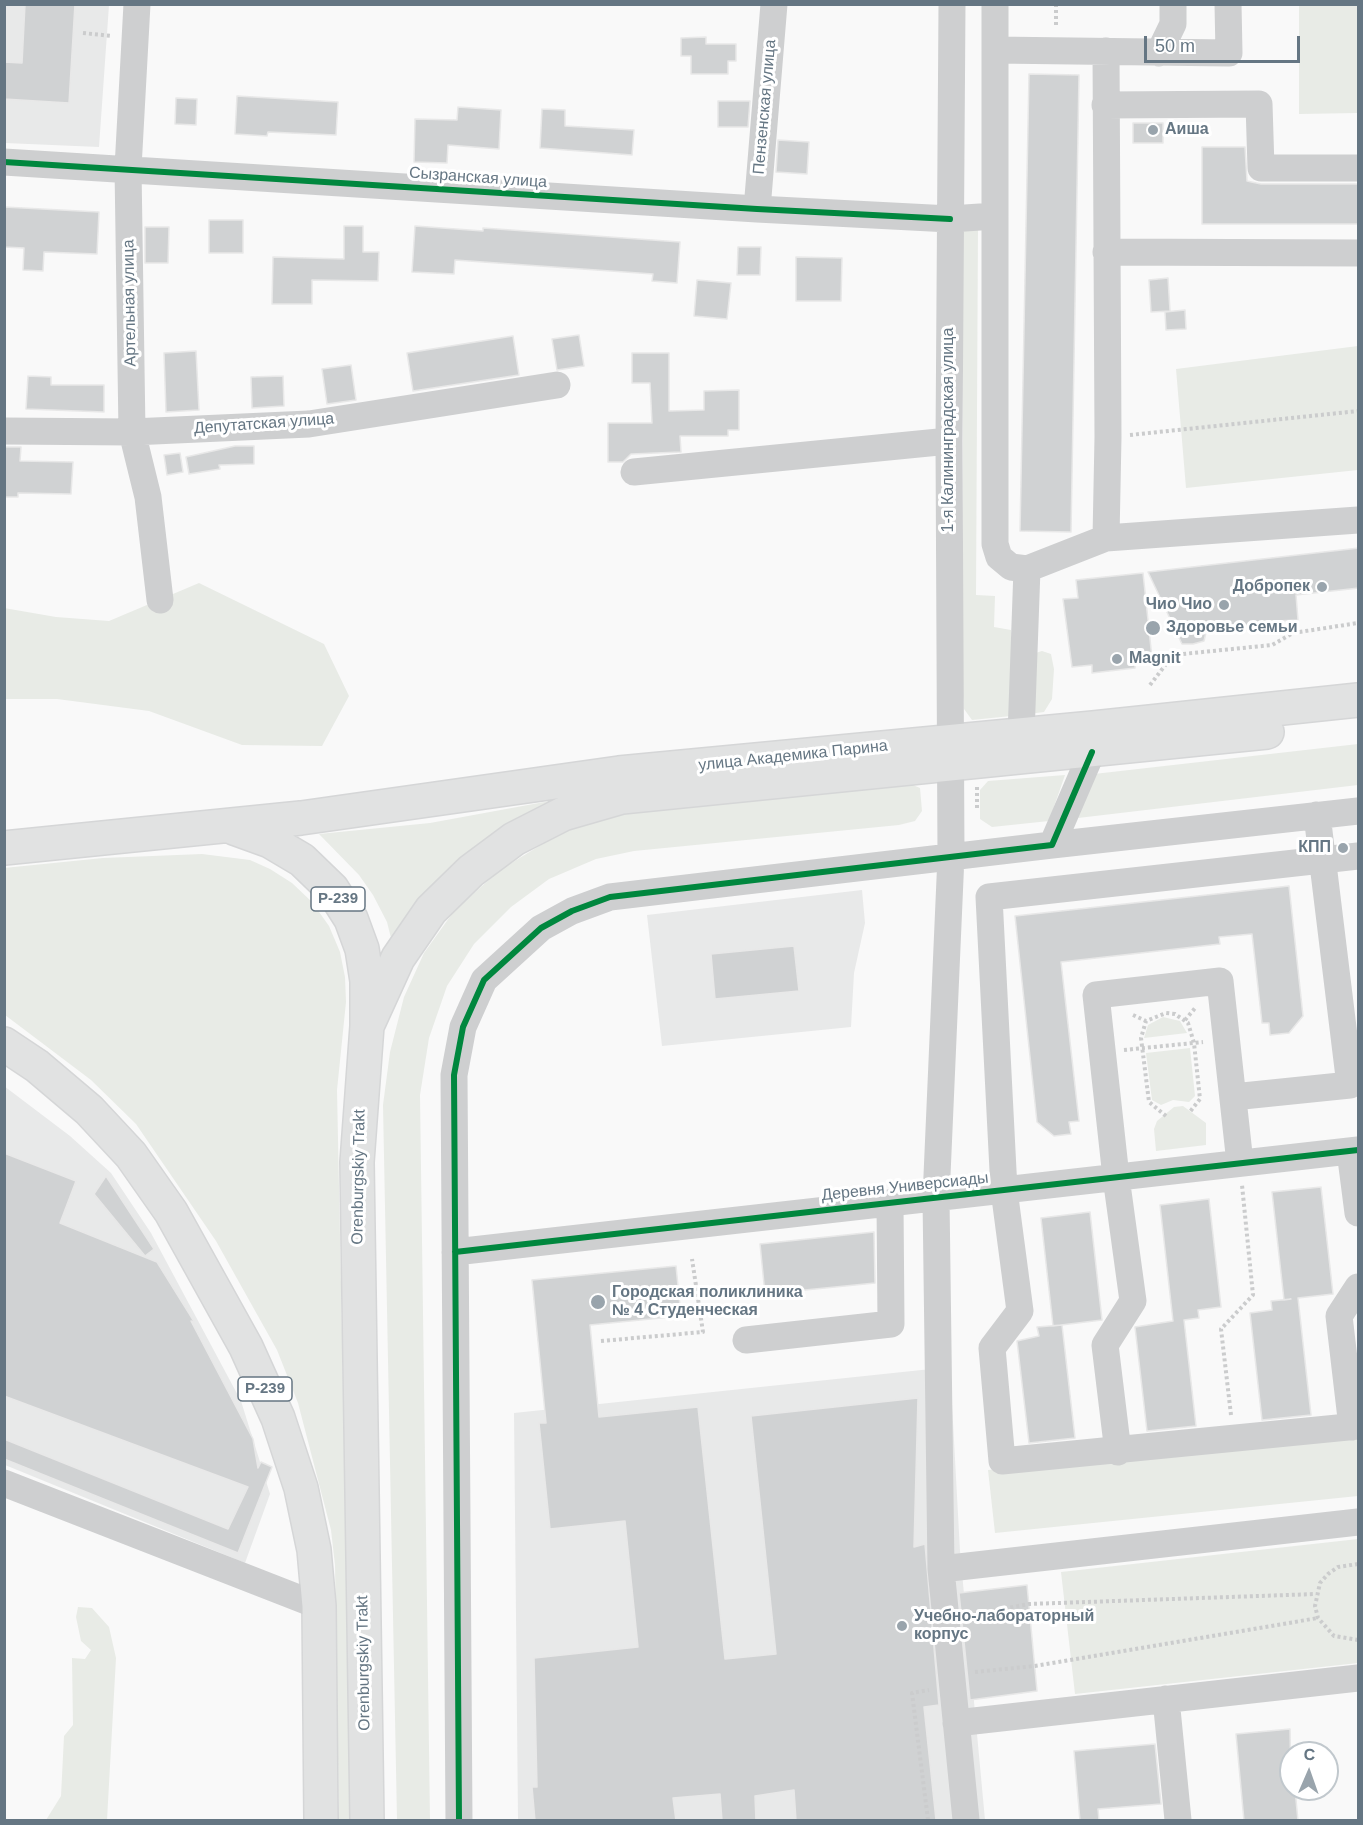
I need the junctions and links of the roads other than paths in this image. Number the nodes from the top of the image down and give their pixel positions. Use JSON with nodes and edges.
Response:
{"nodes":[{"id":1,"x":137,"y":4,"type":"edge"},
{"id":2,"x":774,"y":4,"type":"edge"},
{"id":3,"x":952,"y":4,"type":"edge"},
{"id":4,"x":995,"y":4,"type":"edge"},
{"id":5,"x":1173,"y":4,"type":"edge"},
{"id":6,"x":1228,"y":4,"type":"edge"},
{"id":7,"x":995,"y":50,"type":"junction"},
{"id":8,"x":1106,"y":51,"type":"junction"},
{"id":9,"x":1159,"y":53,"type":"junction"},
{"id":10,"x":1105,"y":105,"type":"junction"},
{"id":11,"x":4,"y":162,"type":"edge"},
{"id":12,"x":128,"y":168,"type":"junction"},
{"id":13,"x":1359,"y":168,"type":"edge"},
{"id":14,"x":757,"y":209,"type":"junction"},
{"id":15,"x":995,"y":216,"type":"junction"},
{"id":16,"x":950,"y":219,"type":"junction"},
{"id":17,"x":1106,"y":252,"type":"junction"},
{"id":18,"x":1359,"y":253,"type":"edge"},
{"id":19,"x":557,"y":386,"type":"dead end"},
{"id":20,"x":4,"y":431,"type":"edge"},
{"id":21,"x":132,"y":432,"type":"junction"},
{"id":22,"x":949,"y":441,"type":"junction"},
{"id":23,"x":634,"y":472,"type":"dead end"},
{"id":24,"x":1359,"y":520,"type":"edge"},
{"id":25,"x":1106,"y":538,"type":"junction"},
{"id":26,"x":1027,"y":569,"type":"junction"},
{"id":27,"x":160,"y":600,"type":"dead end"},
{"id":28,"x":1359,"y":700,"type":"edge"},
{"id":29,"x":1359,"y":722,"type":"edge"},
{"id":30,"x":1021,"y":735,"type":"junction"},
{"id":31,"x":950,"y":752,"type":"junction"},
{"id":32,"x":1092,"y":752,"type":"junction"},
{"id":33,"x":1359,"y":811,"type":"edge"},
{"id":34,"x":1317,"y":815,"type":"junction"},
{"id":35,"x":230,"y":826,"type":"junction"},
{"id":36,"x":1052,"y":845,"type":"junction"},
{"id":37,"x":4,"y":848,"type":"edge"},
{"id":38,"x":951,"y":856,"type":"junction"},
{"id":39,"x":1359,"y":856,"type":"edge"},
{"id":40,"x":1323,"y":861,"type":"junction"},
{"id":41,"x":1348,"y":972,"type":"edge"},
{"id":42,"x":367,"y":1026,"type":"junction"},
{"id":43,"x":4,"y":1044,"type":"edge"},
{"id":44,"x":1233,"y":1097,"type":"junction"},
{"id":45,"x":1354,"y":1150,"type":"edge"},
{"id":46,"x":1240,"y":1163,"type":"junction"},
{"id":47,"x":1116,"y":1177,"type":"junction"},
{"id":48,"x":1004,"y":1190,"type":"junction"},
{"id":49,"x":936,"y":1198,"type":"junction"},
{"id":50,"x":890,"y":1203,"type":"junction"},
{"id":51,"x":1359,"y":1213,"type":"edge"},
{"id":52,"x":455,"y":1252,"type":"junction"},
{"id":53,"x":1359,"y":1287,"type":"edge"},
{"id":54,"x":746,"y":1340,"type":"dead end"},
{"id":55,"x":1355,"y":1427,"type":"edge"},
{"id":56,"x":1118,"y":1452,"type":"junction"},
{"id":57,"x":4,"y":1483,"type":"edge"},
{"id":58,"x":1359,"y":1522,"type":"edge"},
{"id":59,"x":940,"y":1569,"type":"junction"},
{"id":60,"x":319,"y":1606,"type":"junction"},
{"id":61,"x":1359,"y":1678,"type":"edge"},
{"id":62,"x":1167,"y":1699,"type":"junction"},
{"id":63,"x":956,"y":1723,"type":"junction"},
{"id":64,"x":321,"y":1821,"type":"edge"},
{"id":65,"x":367,"y":1821,"type":"edge"},
{"id":66,"x":459,"y":1821,"type":"edge"},
{"id":67,"x":966,"y":1821,"type":"edge"},
{"id":68,"x":1178,"y":1821,"type":"edge"}],
"edges":[{"from":1,"to":12,"type":"street","name":"Артельная улица"},
{"from":2,"to":14,"type":"street","name":"Пензенская улица"},
{"from":3,"to":16,"type":"street","name":"1-я Калининградская улица"},
{"from":4,"to":7,"type":"street"},
{"from":5,"to":9,"type":"street"},
{"from":6,"to":9,"type":"street"},
{"from":7,"to":8,"type":"street"},
{"from":7,"to":15,"type":"street"},
{"from":8,"to":9,"type":"street"},
{"from":8,"to":10,"type":"street"},
{"from":10,"to":13,"type":"street"},
{"from":10,"to":17,"type":"street"},
{"from":11,"to":12,"type":"street","name":"Сызранская улица"},
{"from":12,"to":14,"type":"street","name":"Сызранская улица"},
{"from":12,"to":21,"type":"street","name":"Артельная улица"},
{"from":14,"to":16,"type":"street","name":"Сызранская улица"},
{"from":15,"to":16,"type":"street","name":"Сызранская улица"},
{"from":15,"to":26,"type":"street"},
{"from":16,"to":22,"type":"street","name":"1-я Калининградская улица"},
{"from":17,"to":18,"type":"street"},
{"from":17,"to":25,"type":"street"},
{"from":19,"to":21,"type":"street","name":"Депутатская улица"},
{"from":20,"to":21,"type":"street","name":"Депутатская улица"},
{"from":21,"to":27,"type":"street","name":"Артельная улица"},
{"from":22,"to":23,"type":"street"},
{"from":22,"to":31,"type":"street","name":"1-я Калининградская улица"},
{"from":24,"to":25,"type":"street"},
{"from":25,"to":26,"type":"street"},
{"from":26,"to":30,"type":"street"},
{"from":28,"to":30,"type":"main road","name":"улица Академика Парина"},
{"from":29,"to":32,"type":"main road","name":"улица Академика Парина"},
{"from":30,"to":31,"type":"main road","name":"улица Академика Парина"},
{"from":31,"to":32,"type":"main road","name":"улица Академика Парина"},
{"from":31,"to":35,"type":"main road","name":"улица Академика Парина"},
{"from":31,"to":38,"type":"street","name":"1-я Калининградская улица"},
{"from":31,"to":42,"type":"main road","name":"улица Академика Парина"},
{"from":32,"to":36,"type":"street"},
{"from":33,"to":34,"type":"street"},
{"from":34,"to":36,"type":"street"},
{"from":34,"to":40,"type":"street"},
{"from":35,"to":37,"type":"main road","name":"Orenburgskiy Trakt","number":"Р-239"},
{"from":35,"to":42,"type":"main road","name":"Orenburgskiy Trakt","number":"Р-239"},
{"from":36,"to":38,"type":"street"},
{"from":38,"to":49,"type":"street","name":"1-я Калининградская улица"},
{"from":38,"to":52,"type":"street"},
{"from":39,"to":40,"type":"street"},
{"from":40,"to":41,"type":"street"},
{"from":40,"to":48,"type":"street"},
{"from":41,"to":44,"type":"street"},
{"from":42,"to":65,"type":"main road","name":"Orenburgskiy Trakt","number":"Р-239"},
{"from":43,"to":60,"type":"main road","number":"Р-239"},
{"from":44,"to":46,"type":"street"},
{"from":44,"to":47,"type":"street"},
{"from":45,"to":46,"type":"street","name":"Деревня Универсиады"},
{"from":45,"to":51,"type":"street"},
{"from":46,"to":47,"type":"street","name":"Деревня Универсиады"},
{"from":47,"to":48,"type":"street","name":"Деревня Универсиады"},
{"from":47,"to":56,"type":"street"},
{"from":48,"to":49,"type":"street","name":"Деревня Универсиады"},
{"from":48,"to":56,"type":"street"},
{"from":49,"to":50,"type":"street","name":"Деревня Универсиады"},
{"from":49,"to":59,"type":"street","name":"1-я Калининградская улица"},
{"from":50,"to":52,"type":"street","name":"Деревня Универсиады"},
{"from":50,"to":54,"type":"street"},
{"from":52,"to":66,"type":"street"},
{"from":53,"to":55,"type":"street"},
{"from":55,"to":56,"type":"street"},
{"from":57,"to":60,"type":"street"},
{"from":58,"to":59,"type":"street"},
{"from":59,"to":63,"type":"street","name":"1-я Калининградская улица"},
{"from":60,"to":64,"type":"main road","number":"Р-239"},
{"from":61,"to":62,"type":"street"},
{"from":62,"to":63,"type":"street"},
{"from":62,"to":68,"type":"street"},
{"from":63,"to":67,"type":"street","name":"1-я Калининградская улица"}]}
